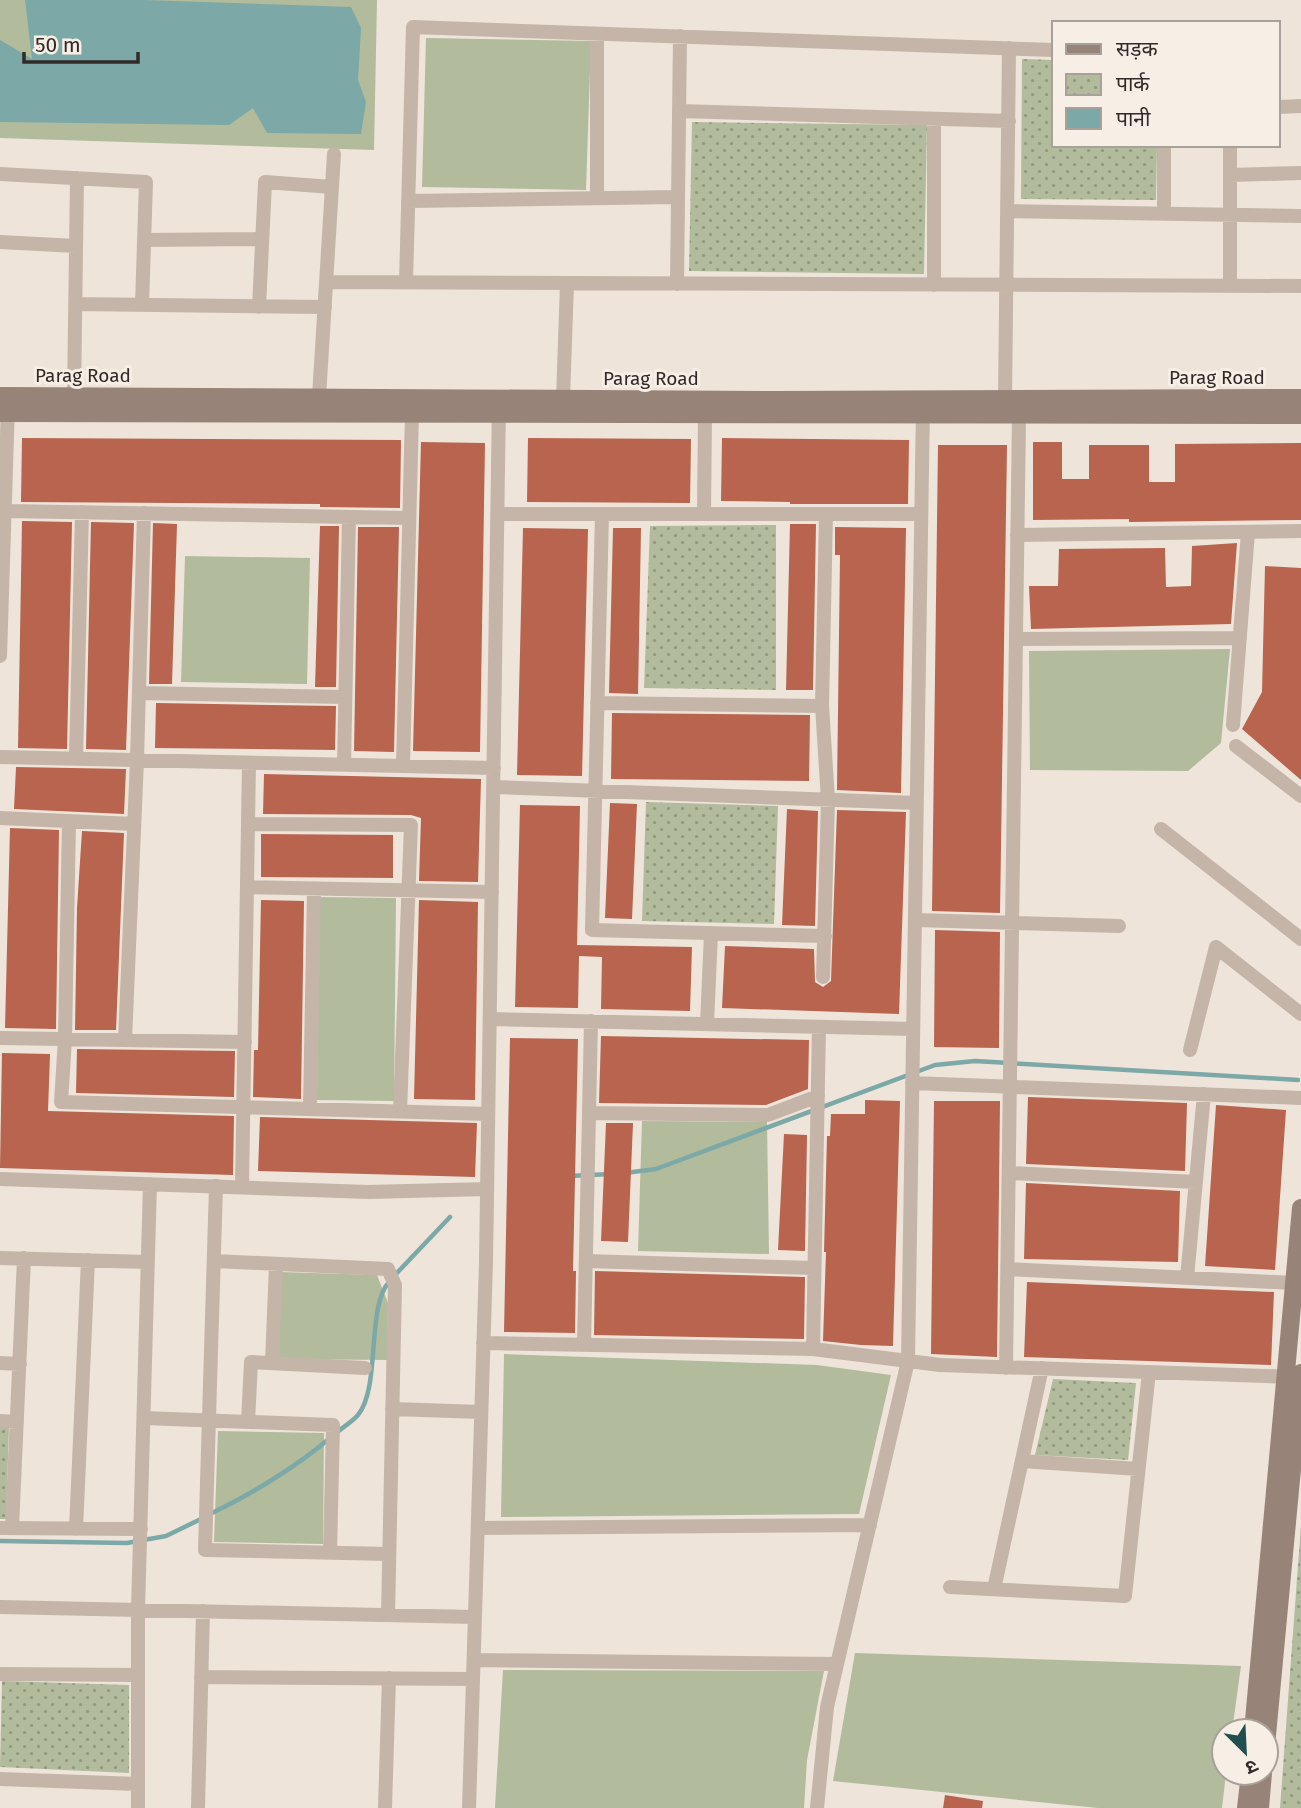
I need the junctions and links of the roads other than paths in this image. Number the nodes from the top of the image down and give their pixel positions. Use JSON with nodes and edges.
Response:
{"nodes":[{"id":1,"x":597,"y":34,"type":"junction"},
{"id":2,"x":680,"y":36,"type":"junction"},
{"id":3,"x":1009,"y":48,"type":"junction"},
{"id":4,"x":1052,"y":50,"type":"edge"},
{"id":5,"x":1301,"y":106,"type":"edge"},
{"id":6,"x":1280,"y":107,"type":"edge"},
{"id":7,"x":679,"y":111,"type":"junction"},
{"id":8,"x":934,"y":119,"type":"junction"},
{"id":9,"x":1009,"y":121,"type":"junction"},
{"id":10,"x":1164,"y":147,"type":"edge"},
{"id":11,"x":1230,"y":147,"type":"edge"},
{"id":12,"x":334,"y":154,"type":"dead end"},
{"id":13,"x":1301,"y":173,"type":"edge"},
{"id":14,"x":0,"y":174,"type":"edge"},
{"id":15,"x":1230,"y":175,"type":"junction"},
{"id":16,"x":77,"y":178,"type":"junction"},
{"id":17,"x":332,"y":187,"type":"junction"},
{"id":18,"x":678,"y":197,"type":"junction"},
{"id":19,"x":597,"y":198,"type":"junction"},
{"id":20,"x":408,"y":201,"type":"junction"},
{"id":21,"x":1008,"y":211,"type":"junction"},
{"id":22,"x":1164,"y":214,"type":"junction"},
{"id":23,"x":1230,"y":215,"type":"junction"},
{"id":24,"x":1301,"y":216,"type":"edge"},
{"id":25,"x":262,"y":239,"type":"junction"},
{"id":26,"x":144,"y":240,"type":"junction"},
{"id":27,"x":0,"y":242,"type":"edge"},
{"id":28,"x":76,"y":246,"type":"junction"},
{"id":29,"x":326,"y":282,"type":"junction"},
{"id":30,"x":406,"y":282,"type":"junction"},
{"id":31,"x":567,"y":283,"type":"junction"},
{"id":32,"x":677,"y":284,"type":"junction"},
{"id":33,"x":934,"y":285,"type":"junction"},
{"id":34,"x":1007,"y":285,"type":"junction"},
{"id":35,"x":1230,"y":286,"type":"junction"},
{"id":36,"x":1301,"y":286,"type":"edge"},
{"id":37,"x":75,"y":304,"type":"junction"},
{"id":38,"x":142,"y":305,"type":"junction"},
{"id":39,"x":259,"y":307,"type":"junction"},
{"id":40,"x":325,"y":307,"type":"junction"},
{"id":41,"x":74,"y":396,"type":"junction"},
{"id":42,"x":319,"y":397,"type":"junction"},
{"id":43,"x":1301,"y":398,"type":"edge"},
{"id":44,"x":563,"y":399,"type":"junction"},
{"id":45,"x":1005,"y":399,"type":"junction"},
{"id":46,"x":4,"y":405,"type":"edge"},
{"id":47,"x":499,"y":406,"type":"junction"},
{"id":48,"x":923,"y":407,"type":"junction"},
{"id":49,"x":412,"y":414,"type":"junction"},
{"id":50,"x":705,"y":415,"type":"junction"},
{"id":51,"x":1301,"y":415,"type":"edge"},
{"id":52,"x":1018,"y":416,"type":"junction"},
{"id":53,"x":5,"y":511,"type":"junction"},
{"id":54,"x":82,"y":512,"type":"junction"},
{"id":55,"x":144,"y":513,"type":"junction"},
{"id":56,"x":498,"y":514,"type":"junction"},
{"id":57,"x":601,"y":514,"type":"junction"},
{"id":58,"x":704,"y":514,"type":"junction"},
{"id":59,"x":826,"y":514,"type":"junction"},
{"id":60,"x":920,"y":514,"type":"junction"},
{"id":61,"x":349,"y":517,"type":"junction"},
{"id":62,"x":410,"y":518,"type":"junction"},
{"id":63,"x":1301,"y":531,"type":"edge"},
{"id":64,"x":1248,"y":532,"type":"junction"},
{"id":65,"x":1017,"y":535,"type":"junction"},
{"id":66,"x":1240,"y":638,"type":"junction"},
{"id":67,"x":1016,"y":639,"type":"junction"},
{"id":68,"x":0,"y":656,"type":"edge"},
{"id":69,"x":139,"y":693,"type":"junction"},
{"id":70,"x":345,"y":697,"type":"junction"},
{"id":71,"x":597,"y":703,"type":"junction"},
{"id":72,"x":822,"y":706,"type":"junction"},
{"id":73,"x":1233,"y":725,"type":"dead end"},
{"id":74,"x":1236,"y":746,"type":"dead end"},
{"id":75,"x":0,"y":757,"type":"edge"},
{"id":76,"x":76,"y":759,"type":"junction"},
{"id":77,"x":137,"y":760,"type":"junction"},
{"id":78,"x":249,"y":762,"type":"junction"},
{"id":79,"x":344,"y":765,"type":"junction"},
{"id":80,"x":403,"y":766,"type":"junction"},
{"id":81,"x":494,"y":768,"type":"junction"},
{"id":82,"x":494,"y":787,"type":"junction"},
{"id":83,"x":596,"y":790,"type":"junction"},
{"id":84,"x":1301,"y":796,"type":"edge"},
{"id":85,"x":828,"y":800,"type":"junction"},
{"id":86,"x":917,"y":803,"type":"junction"},
{"id":87,"x":0,"y":818,"type":"edge"},
{"id":88,"x":69,"y":821,"type":"junction"},
{"id":89,"x":134,"y":824,"type":"junction"},
{"id":90,"x":248,"y":824,"type":"junction"},
{"id":91,"x":1160,"y":829,"type":"dead end"},
{"id":92,"x":247,"y":887,"type":"junction"},
{"id":93,"x":314,"y":889,"type":"junction"},
{"id":94,"x":410,"y":891,"type":"junction"},
{"id":95,"x":492,"y":892,"type":"junction"},
{"id":96,"x":915,"y":920,"type":"junction"},
{"id":97,"x":1012,"y":923,"type":"junction"},
{"id":98,"x":1119,"y":926,"type":"dead end"},
{"id":99,"x":711,"y":933,"type":"junction"},
{"id":100,"x":825,"y":936,"type":"junction"},
{"id":101,"x":1301,"y":939,"type":"edge"},
{"id":102,"x":823,"y":977,"type":"dead end"},
{"id":103,"x":1301,"y":1014,"type":"edge"},
{"id":104,"x":490,"y":1018,"type":"junction"},
{"id":105,"x":591,"y":1021,"type":"junction"},
{"id":106,"x":707,"y":1024,"type":"junction"},
{"id":107,"x":819,"y":1027,"type":"junction"},
{"id":108,"x":913,"y":1030,"type":"junction"},
{"id":109,"x":0,"y":1038,"type":"edge"},
{"id":110,"x":65,"y":1039,"type":"junction"},
{"id":111,"x":125,"y":1040,"type":"junction"},
{"id":112,"x":244,"y":1042,"type":"junction"},
{"id":113,"x":1190,"y":1051,"type":"dead end"},
{"id":114,"x":1010,"y":1080,"type":"junction"},
{"id":115,"x":912,"y":1081,"type":"junction"},
{"id":116,"x":1204,"y":1094,"type":"junction"},
{"id":117,"x":818,"y":1098,"type":"junction"},
{"id":118,"x":1301,"y":1098,"type":"edge"},
{"id":119,"x":243,"y":1107,"type":"junction"},
{"id":120,"x":310,"y":1109,"type":"junction"},
{"id":121,"x":400,"y":1111,"type":"junction"},
{"id":122,"x":589,"y":1113,"type":"junction"},
{"id":123,"x":488,"y":1114,"type":"junction"},
{"id":124,"x":1009,"y":1173,"type":"junction"},
{"id":125,"x":0,"y":1178,"type":"edge"},
{"id":126,"x":1196,"y":1182,"type":"junction"},
{"id":127,"x":150,"y":1184,"type":"junction"},
{"id":128,"x":216,"y":1186,"type":"junction"},
{"id":129,"x":242,"y":1187,"type":"junction"},
{"id":130,"x":487,"y":1189,"type":"junction"},
{"id":131,"x":1301,"y":1208,"type":"edge"},
{"id":132,"x":0,"y":1258,"type":"edge"},
{"id":133,"x":24,"y":1258,"type":"junction"},
{"id":134,"x":88,"y":1261,"type":"junction"},
{"id":135,"x":214,"y":1261,"type":"junction"},
{"id":136,"x":586,"y":1261,"type":"junction"},
{"id":137,"x":148,"y":1262,"type":"junction"},
{"id":138,"x":276,"y":1265,"type":"junction"},
{"id":139,"x":814,"y":1268,"type":"junction"},
{"id":140,"x":1008,"y":1269,"type":"junction"},
{"id":141,"x":1187,"y":1278,"type":"junction"},
{"id":142,"x":1294,"y":1283,"type":"junction"},
{"id":143,"x":483,"y":1343,"type":"junction"},
{"id":144,"x":584,"y":1345,"type":"junction"},
{"id":145,"x":813,"y":1349,"type":"junction"},
{"id":146,"x":908,"y":1361,"type":"junction"},
{"id":147,"x":0,"y":1363,"type":"edge"},
{"id":148,"x":272,"y":1363,"type":"junction"},
{"id":149,"x":20,"y":1364,"type":"junction"},
{"id":150,"x":1006,"y":1367,"type":"junction"},
{"id":151,"x":365,"y":1368,"type":"dead end"},
{"id":152,"x":1042,"y":1368,"type":"junction"},
{"id":153,"x":1149,"y":1372,"type":"junction"},
{"id":154,"x":1296,"y":1375,"type":"edge"},
{"id":155,"x":393,"y":1409,"type":"junction"},
{"id":156,"x":481,"y":1412,"type":"junction"},
{"id":157,"x":144,"y":1418,"type":"junction"},
{"id":158,"x":0,"y":1421,"type":"edge"},
{"id":159,"x":209,"y":1421,"type":"junction"},
{"id":160,"x":17,"y":1422,"type":"junction"},
{"id":161,"x":248,"y":1422,"type":"junction"},
{"id":162,"x":1022,"y":1461,"type":"junction"},
{"id":163,"x":1139,"y":1469,"type":"junction"},
{"id":164,"x":1288,"y":1507,"type":"edge"},
{"id":165,"x":870,"y":1525,"type":"junction"},
{"id":166,"x":6,"y":1528,"type":"edge"},
{"id":167,"x":478,"y":1528,"type":"junction"},
{"id":168,"x":76,"y":1529,"type":"junction"},
{"id":169,"x":140,"y":1538,"type":"junction"},
{"id":170,"x":330,"y":1553,"type":"junction"},
{"id":171,"x":389,"y":1554,"type":"junction"},
{"id":172,"x":950,"y":1587,"type":"dead end"},
{"id":173,"x":994,"y":1589,"type":"junction"},
{"id":174,"x":0,"y":1607,"type":"edge"},
{"id":175,"x":138,"y":1610,"type":"junction"},
{"id":176,"x":203,"y":1611,"type":"junction"},
{"id":177,"x":388,"y":1615,"type":"junction"},
{"id":178,"x":475,"y":1617,"type":"junction"},
{"id":179,"x":474,"y":1660,"type":"junction"},
{"id":180,"x":837,"y":1664,"type":"junction"},
{"id":181,"x":0,"y":1674,"type":"edge"},
{"id":182,"x":138,"y":1675,"type":"junction"},
{"id":183,"x":201,"y":1677,"type":"junction"},
{"id":184,"x":389,"y":1678,"type":"junction"},
{"id":185,"x":473,"y":1679,"type":"junction"},
{"id":186,"x":1256,"y":1717,"type":"edge"},
{"id":187,"x":1269,"y":1717,"type":"edge"},
{"id":188,"x":0,"y":1779,"type":"edge"},
{"id":189,"x":138,"y":1784,"type":"junction"},
{"id":190,"x":1249,"y":1787,"type":"edge"},
{"id":191,"x":1262,"y":1787,"type":"edge"},
{"id":192,"x":138,"y":1808,"type":"edge"},
{"id":193,"x":198,"y":1808,"type":"edge"},
{"id":194,"x":385,"y":1808,"type":"edge"},
{"id":195,"x":469,"y":1808,"type":"edge"},
{"id":196,"x":817,"y":1808,"type":"edge"},
{"id":197,"x":1247,"y":1808,"type":"edge"},
{"id":198,"x":1260,"y":1808,"type":"edge"}],
"edges":[{"from":1,"to":2,"type":"street"},
{"from":1,"to":19,"type":"street"},
{"from":1,"to":20,"type":"street"},
{"from":2,"to":3,"type":"street"},
{"from":2,"to":7,"type":"street"},
{"from":3,"to":4,"type":"street"},
{"from":3,"to":9,"type":"street"},
{"from":5,"to":6,"type":"street"},
{"from":7,"to":8,"type":"street"},
{"from":7,"to":18,"type":"street"},
{"from":8,"to":9,"type":"street"},
{"from":8,"to":33,"type":"street"},
{"from":9,"to":21,"type":"street"},
{"from":10,"to":22,"type":"street"},
{"from":11,"to":15,"type":"street"},
{"from":12,"to":17,"type":"street"},
{"from":13,"to":15,"type":"street"},
{"from":14,"to":16,"type":"street"},
{"from":15,"to":23,"type":"street"},
{"from":16,"to":26,"type":"street"},
{"from":16,"to":28,"type":"street"},
{"from":17,"to":25,"type":"street"},
{"from":17,"to":29,"type":"street"},
{"from":18,"to":19,"type":"street"},
{"from":18,"to":32,"type":"street"},
{"from":19,"to":20,"type":"street"},
{"from":20,"to":30,"type":"street"},
{"from":21,"to":22,"type":"street"},
{"from":21,"to":34,"type":"street"},
{"from":22,"to":23,"type":"street"},
{"from":23,"to":24,"type":"street"},
{"from":23,"to":35,"type":"street"},
{"from":25,"to":26,"type":"street"},
{"from":25,"to":39,"type":"street"},
{"from":26,"to":38,"type":"street"},
{"from":27,"to":28,"type":"street"},
{"from":28,"to":37,"type":"street"},
{"from":29,"to":30,"type":"street"},
{"from":29,"to":40,"type":"street"},
{"from":30,"to":31,"type":"street"},
{"from":31,"to":32,"type":"street"},
{"from":31,"to":44,"type":"street"},
{"from":32,"to":33,"type":"street"},
{"from":33,"to":34,"type":"street"},
{"from":34,"to":35,"type":"street"},
{"from":34,"to":45,"type":"street"},
{"from":35,"to":36,"type":"street"},
{"from":37,"to":38,"type":"street"},
{"from":37,"to":41,"type":"street"},
{"from":38,"to":39,"type":"street"},
{"from":39,"to":40,"type":"street"},
{"from":40,"to":42,"type":"street"},
{"from":41,"to":42,"type":"street","name":"Parag Road"},
{"from":41,"to":46,"type":"street","name":"Parag Road"},
{"from":42,"to":47,"type":"street","name":"Parag Road"},
{"from":43,"to":45,"type":"street","name":"Parag Road"},
{"from":44,"to":47,"type":"street","name":"Parag Road"},
{"from":44,"to":48,"type":"street","name":"Parag Road"},
{"from":45,"to":48,"type":"street","name":"Parag Road"},
{"from":46,"to":49,"type":"street","name":"Parag Road"},
{"from":46,"to":53,"type":"street"},
{"from":47,"to":49,"type":"street","name":"Parag Road"},
{"from":47,"to":50,"type":"street","name":"Parag Road"},
{"from":47,"to":56,"type":"street"},
{"from":48,"to":50,"type":"street","name":"Parag Road"},
{"from":48,"to":52,"type":"street","name":"Parag Road"},
{"from":48,"to":60,"type":"street"},
{"from":49,"to":62,"type":"street"},
{"from":50,"to":58,"type":"street"},
{"from":51,"to":52,"type":"street","name":"Parag Road"},
{"from":52,"to":65,"type":"street"},
{"from":53,"to":54,"type":"street"},
{"from":53,"to":68,"type":"street"},
{"from":54,"to":55,"type":"street"},
{"from":54,"to":76,"type":"street"},
{"from":55,"to":61,"type":"street"},
{"from":55,"to":69,"type":"street"},
{"from":56,"to":57,"type":"street"},
{"from":56,"to":81,"type":"street"},
{"from":57,"to":58,"type":"street"},
{"from":57,"to":71,"type":"street"},
{"from":58,"to":59,"type":"street"},
{"from":59,"to":60,"type":"street"},
{"from":59,"to":72,"type":"street"},
{"from":60,"to":86,"type":"street"},
{"from":61,"to":62,"type":"street"},
{"from":61,"to":70,"type":"street"},
{"from":62,"to":80,"type":"street"},
{"from":63,"to":64,"type":"street"},
{"from":64,"to":65,"type":"street"},
{"from":64,"to":66,"type":"street"},
{"from":65,"to":67,"type":"street"},
{"from":66,"to":67,"type":"street"},
{"from":66,"to":73,"type":"street"},
{"from":67,"to":97,"type":"street"},
{"from":69,"to":70,"type":"street"},
{"from":69,"to":77,"type":"street"},
{"from":70,"to":79,"type":"street"},
{"from":71,"to":72,"type":"street"},
{"from":71,"to":83,"type":"street"},
{"from":72,"to":85,"type":"street"},
{"from":74,"to":84,"type":"street"},
{"from":75,"to":76,"type":"street"},
{"from":76,"to":77,"type":"street"},
{"from":77,"to":78,"type":"street"},
{"from":77,"to":89,"type":"street"},
{"from":78,"to":79,"type":"street"},
{"from":78,"to":90,"type":"street"},
{"from":79,"to":80,"type":"street"},
{"from":80,"to":81,"type":"street"},
{"from":81,"to":82,"type":"street"},
{"from":82,"to":83,"type":"street"},
{"from":82,"to":95,"type":"street"},
{"from":83,"to":85,"type":"street"},
{"from":83,"to":99,"type":"street"},
{"from":85,"to":86,"type":"street"},
{"from":85,"to":100,"type":"street"},
{"from":86,"to":96,"type":"street"},
{"from":87,"to":88,"type":"street"},
{"from":88,"to":89,"type":"street"},
{"from":88,"to":110,"type":"street"},
{"from":89,"to":111,"type":"street"},
{"from":90,"to":92,"type":"street"},
{"from":90,"to":94,"type":"street"},
{"from":91,"to":101,"type":"street"},
{"from":92,"to":93,"type":"street"},
{"from":92,"to":112,"type":"street"},
{"from":93,"to":94,"type":"street"},
{"from":93,"to":120,"type":"street"},
{"from":94,"to":95,"type":"street"},
{"from":94,"to":121,"type":"street"},
{"from":95,"to":104,"type":"street"},
{"from":96,"to":97,"type":"street"},
{"from":96,"to":108,"type":"street"},
{"from":97,"to":98,"type":"street"},
{"from":97,"to":114,"type":"street"},
{"from":99,"to":100,"type":"street"},
{"from":99,"to":106,"type":"street"},
{"from":100,"to":102,"type":"street"},
{"from":103,"to":113,"type":"street"},
{"from":104,"to":105,"type":"street"},
{"from":104,"to":123,"type":"street"},
{"from":105,"to":106,"type":"street"},
{"from":105,"to":122,"type":"street"},
{"from":106,"to":107,"type":"street"},
{"from":107,"to":108,"type":"street"},
{"from":107,"to":117,"type":"street"},
{"from":108,"to":115,"type":"street"},
{"from":109,"to":110,"type":"street"},
{"from":110,"to":111,"type":"street"},
{"from":110,"to":119,"type":"street"},
{"from":111,"to":112,"type":"street"},
{"from":112,"to":119,"type":"street"},
{"from":114,"to":115,"type":"street"},
{"from":114,"to":116,"type":"street"},
{"from":114,"to":124,"type":"street"},
{"from":115,"to":146,"type":"street"},
{"from":116,"to":118,"type":"street"},
{"from":116,"to":126,"type":"street"},
{"from":117,"to":122,"type":"street"},
{"from":117,"to":139,"type":"street"},
{"from":119,"to":120,"type":"street"},
{"from":119,"to":129,"type":"street"},
{"from":120,"to":121,"type":"street"},
{"from":121,"to":123,"type":"street"},
{"from":122,"to":136,"type":"street"},
{"from":123,"to":130,"type":"street"},
{"from":124,"to":126,"type":"street"},
{"from":124,"to":140,"type":"street"},
{"from":125,"to":127,"type":"street"},
{"from":126,"to":141,"type":"street"},
{"from":127,"to":128,"type":"street"},
{"from":127,"to":137,"type":"street"},
{"from":128,"to":129,"type":"street"},
{"from":128,"to":135,"type":"street"},
{"from":129,"to":130,"type":"street"},
{"from":130,"to":143,"type":"street"},
{"from":131,"to":142,"type":"street"},
{"from":132,"to":133,"type":"street"},
{"from":133,"to":134,"type":"street"},
{"from":133,"to":149,"type":"street"},
{"from":134,"to":137,"type":"street"},
{"from":134,"to":168,"type":"street"},
{"from":135,"to":138,"type":"street"},
{"from":135,"to":159,"type":"street"},
{"from":136,"to":139,"type":"street"},
{"from":136,"to":144,"type":"street"},
{"from":137,"to":157,"type":"street"},
{"from":138,"to":148,"type":"street"},
{"from":138,"to":155,"type":"street"},
{"from":139,"to":145,"type":"street"},
{"from":140,"to":141,"type":"street"},
{"from":140,"to":150,"type":"street"},
{"from":141,"to":142,"type":"street"},
{"from":142,"to":154,"type":"street"},
{"from":143,"to":144,"type":"street"},
{"from":143,"to":156,"type":"street"},
{"from":144,"to":145,"type":"street"},
{"from":145,"to":146,"type":"street"},
{"from":146,"to":150,"type":"street"},
{"from":146,"to":165,"type":"street"},
{"from":147,"to":149,"type":"street"},
{"from":148,"to":151,"type":"street"},
{"from":148,"to":161,"type":"street"},
{"from":149,"to":160,"type":"street"},
{"from":150,"to":152,"type":"street"},
{"from":152,"to":153,"type":"street"},
{"from":152,"to":162,"type":"street"},
{"from":153,"to":154,"type":"street"},
{"from":153,"to":163,"type":"street"},
{"from":154,"to":164,"type":"street"},
{"from":155,"to":156,"type":"street"},
{"from":155,"to":171,"type":"street"},
{"from":156,"to":167,"type":"street"},
{"from":157,"to":159,"type":"street"},
{"from":157,"to":169,"type":"street"},
{"from":158,"to":160,"type":"street"},
{"from":159,"to":161,"type":"street"},
{"from":159,"to":170,"type":"street"},
{"from":160,"to":166,"type":"street"},
{"from":161,"to":170,"type":"street"},
{"from":162,"to":163,"type":"street"},
{"from":162,"to":173,"type":"street"},
{"from":163,"to":173,"type":"street"},
{"from":164,"to":186,"type":"street"},
{"from":164,"to":187,"type":"street"},
{"from":165,"to":167,"type":"street"},
{"from":165,"to":180,"type":"street"},
{"from":166,"to":168,"type":"street"},
{"from":167,"to":178,"type":"street"},
{"from":168,"to":169,"type":"street"},
{"from":169,"to":175,"type":"street"},
{"from":170,"to":171,"type":"street"},
{"from":171,"to":177,"type":"street"},
{"from":172,"to":173,"type":"street"},
{"from":174,"to":175,"type":"street"},
{"from":175,"to":176,"type":"street"},
{"from":175,"to":182,"type":"street"},
{"from":176,"to":177,"type":"street"},
{"from":176,"to":183,"type":"street"},
{"from":177,"to":178,"type":"street"},
{"from":178,"to":179,"type":"street"},
{"from":179,"to":180,"type":"street"},
{"from":179,"to":185,"type":"street"},
{"from":180,"to":196,"type":"street"},
{"from":181,"to":182,"type":"street"},
{"from":182,"to":189,"type":"street"},
{"from":183,"to":184,"type":"street"},
{"from":183,"to":193,"type":"street"},
{"from":184,"to":185,"type":"street"},
{"from":184,"to":194,"type":"street"},
{"from":185,"to":195,"type":"street"},
{"from":188,"to":189,"type":"street"},
{"from":189,"to":192,"type":"street"},
{"from":190,"to":197,"type":"street"},
{"from":191,"to":198,"type":"street"}]}
